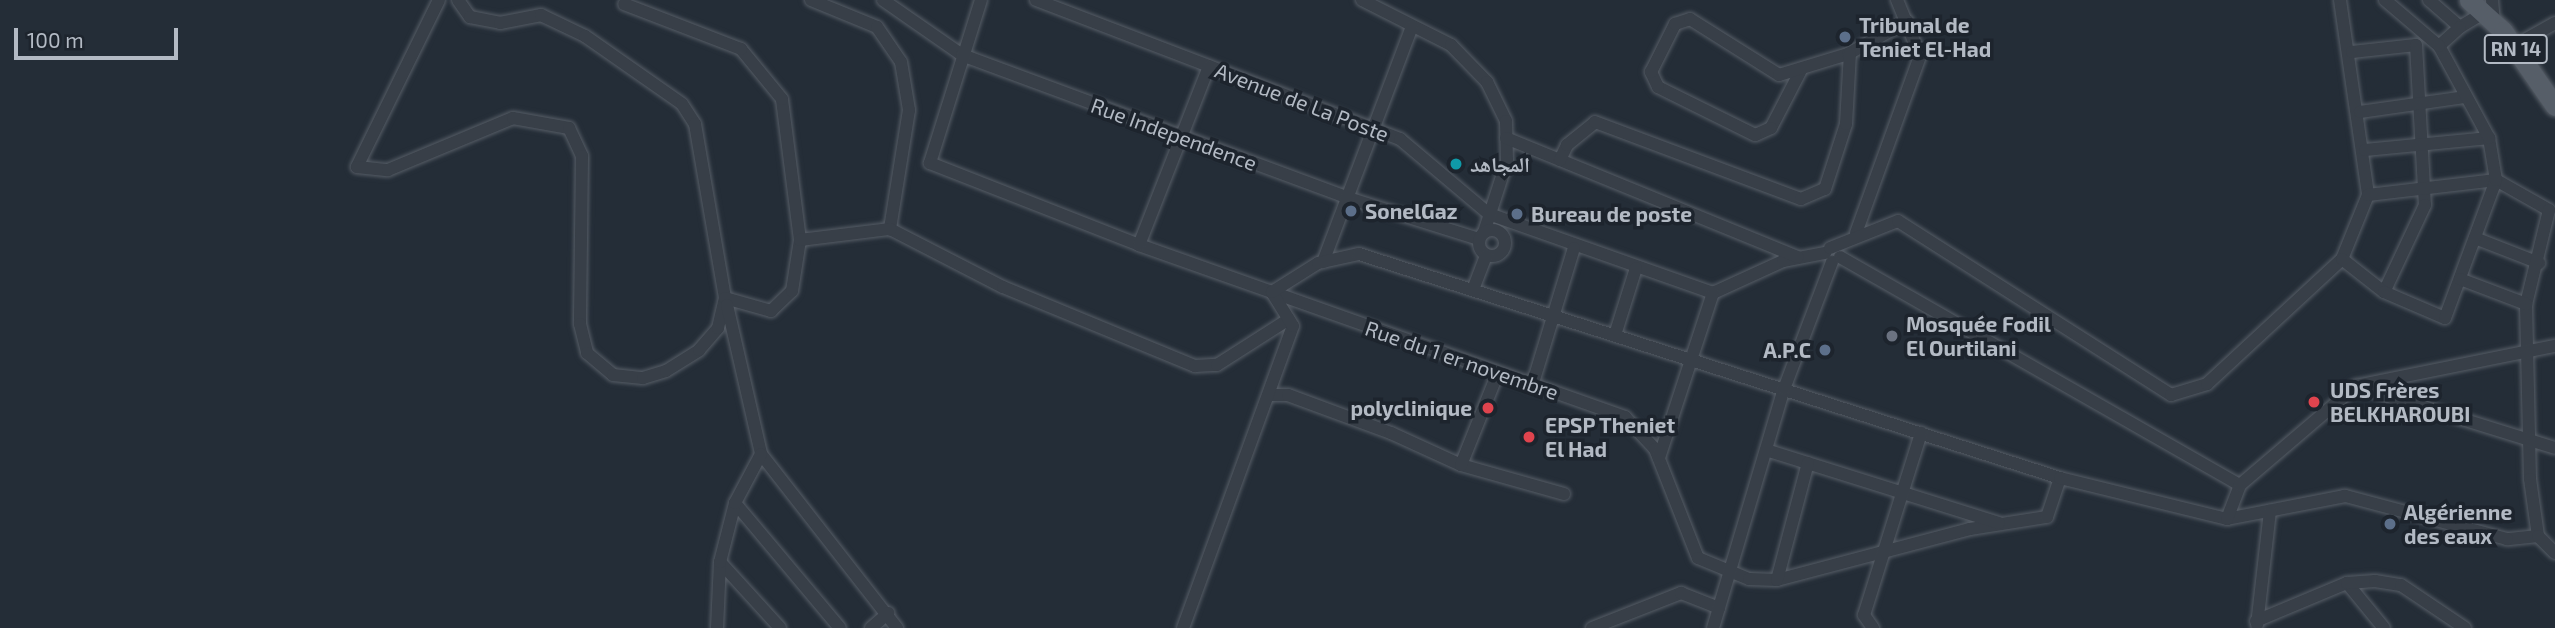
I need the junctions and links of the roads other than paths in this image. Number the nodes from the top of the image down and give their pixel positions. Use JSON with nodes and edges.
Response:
{"nodes":[{"id":1,"x":439,"y":0,"type":"edge"},
{"id":2,"x":458,"y":0,"type":"edge"},
{"id":3,"x":811,"y":0,"type":"edge"},
{"id":4,"x":883,"y":0,"type":"edge"},
{"id":5,"x":981,"y":0,"type":"edge"},
{"id":6,"x":1036,"y":0,"type":"edge"},
{"id":7,"x":1362,"y":0,"type":"edge"},
{"id":8,"x":1897,"y":0,"type":"edge"},
{"id":9,"x":2340,"y":0,"type":"edge"},
{"id":10,"x":2385,"y":0,"type":"edge"},
{"id":11,"x":2429,"y":0,"type":"edge"},
{"id":12,"x":624,"y":4,"type":"dead end"},
{"id":13,"x":2484,"y":9,"type":"edge"},
{"id":14,"x":1908,"y":21,"type":"junction"},
{"id":15,"x":2555,"y":23,"type":"edge"},
{"id":16,"x":1412,"y":26,"type":"junction"},
{"id":17,"x":2460,"y":27,"type":"junction"},
{"id":18,"x":2439,"y":46,"type":"junction"},
{"id":19,"x":2514,"y":46,"type":"junction"},
{"id":20,"x":2352,"y":52,"type":"junction"},
{"id":21,"x":1850,"y":53,"type":"junction"},
{"id":22,"x":962,"y":55,"type":"junction"},
{"id":23,"x":1209,"y":66,"type":"junction"},
{"id":24,"x":1800,"y":72,"type":"junction"},
{"id":25,"x":2466,"y":97,"type":"junction"},
{"id":26,"x":2420,"y":103,"type":"junction"},
{"id":27,"x":2555,"y":106,"type":"edge"},
{"id":28,"x":2360,"y":113,"type":"junction"},
{"id":29,"x":1374,"y":129,"type":"junction"},
{"id":30,"x":1181,"y":137,"type":"junction"},
{"id":31,"x":1506,"y":138,"type":"junction"},
{"id":32,"x":2488,"y":138,"type":"junction"},
{"id":33,"x":2423,"y":144,"type":"junction"},
{"id":34,"x":2365,"y":150,"type":"junction"},
{"id":35,"x":1560,"y":160,"type":"junction"},
{"id":36,"x":2496,"y":180,"type":"junction"},
{"id":37,"x":2427,"y":188,"type":"junction"},
{"id":38,"x":2368,"y":195,"type":"junction"},
{"id":39,"x":1348,"y":198,"type":"junction"},
{"id":40,"x":1489,"y":214,"type":"junction"},
{"id":41,"x":890,"y":229,"type":"junction"},
{"id":42,"x":1856,"y":233,"type":"junction"},
{"id":43,"x":1481,"y":236,"type":"junction"},
{"id":44,"x":2475,"y":238,"type":"junction"},
{"id":45,"x":800,"y":240,"type":"junction"},
{"id":46,"x":1139,"y":245,"type":"junction"},
{"id":47,"x":1574,"y":248,"type":"junction"},
{"id":48,"x":1486,"y":255,"type":"junction"},
{"id":49,"x":1832,"y":255,"type":"junction"},
{"id":50,"x":1798,"y":257,"type":"junction"},
{"id":51,"x":2342,"y":259,"type":"junction"},
{"id":52,"x":1323,"y":262,"type":"junction"},
{"id":53,"x":2539,"y":262,"type":"junction"},
{"id":54,"x":1636,"y":268,"type":"junction"},
{"id":55,"x":2460,"y":279,"type":"junction"},
{"id":56,"x":1474,"y":287,"type":"junction"},
{"id":57,"x":1272,"y":292,"type":"junction"},
{"id":58,"x":2384,"y":292,"type":"junction"},
{"id":59,"x":1713,"y":293,"type":"junction"},
{"id":60,"x":725,"y":298,"type":"junction"},
{"id":61,"x":2526,"y":304,"type":"junction"},
{"id":62,"x":1553,"y":316,"type":"junction"},
{"id":63,"x":1289,"y":319,"type":"junction"},
{"id":64,"x":1615,"y":335,"type":"junction"},
{"id":65,"x":2555,"y":345,"type":"edge"},
{"id":66,"x":2528,"y":348,"type":"junction"},
{"id":67,"x":1692,"y":358,"type":"junction"},
{"id":68,"x":1497,"y":375,"type":"junction"},
{"id":69,"x":1532,"y":386,"type":"junction"},
{"id":70,"x":2356,"y":386,"type":"junction"},
{"id":71,"x":1784,"y":389,"type":"junction"},
{"id":72,"x":1271,"y":395,"type":"junction"},
{"id":73,"x":1921,"y":433,"type":"junction"},
{"id":74,"x":2529,"y":441,"type":"junction"},
{"id":75,"x":2555,"y":448,"type":"edge"},
{"id":76,"x":1766,"y":450,"type":"junction"},
{"id":77,"x":761,"y":454,"type":"junction"},
{"id":78,"x":1659,"y":458,"type":"junction"},
{"id":79,"x":1808,"y":463,"type":"junction"},
{"id":80,"x":1461,"y":465,"type":"junction"},
{"id":81,"x":2060,"y":478,"type":"junction"},
{"id":82,"x":2240,"y":485,"type":"junction"},
{"id":83,"x":1564,"y":494,"type":"dead end"},
{"id":84,"x":1902,"y":494,"type":"junction"},
{"id":85,"x":734,"y":503,"type":"junction"},
{"id":86,"x":2270,"y":511,"type":"junction"},
{"id":87,"x":2227,"y":519,"type":"junction"},
{"id":88,"x":2003,"y":524,"type":"junction"},
{"id":89,"x":2538,"y":536,"type":"junction"},
{"id":90,"x":1884,"y":552,"type":"junction"},
{"id":91,"x":2555,"y":553,"type":"edge"},
{"id":92,"x":720,"y":562,"type":"junction"},
{"id":93,"x":1730,"y":571,"type":"junction"},
{"id":94,"x":1777,"y":580,"type":"junction"},
{"id":95,"x":2347,"y":583,"type":"junction"},
{"id":96,"x":1719,"y":608,"type":"junction"},
{"id":97,"x":888,"y":613,"type":"junction"},
{"id":98,"x":2257,"y":625,"type":"edge"},
{"id":99,"x":717,"y":628,"type":"edge"},
{"id":100,"x":780,"y":628,"type":"edge"},
{"id":101,"x":840,"y":628,"type":"edge"},
{"id":102,"x":871,"y":628,"type":"edge"},
{"id":103,"x":897,"y":628,"type":"edge"},
{"id":104,"x":1183,"y":628,"type":"edge"},
{"id":105,"x":1592,"y":628,"type":"edge"},
{"id":106,"x":1713,"y":628,"type":"edge"},
{"id":107,"x":1873,"y":628,"type":"edge"},
{"id":108,"x":2384,"y":628,"type":"edge"},
{"id":109,"x":2465,"y":628,"type":"edge"}],
"edges":[{"from":1,"to":60,"type":"street"},
{"from":2,"to":60,"type":"street"},
{"from":3,"to":41,"type":"street"},
{"from":4,"to":22,"type":"street","name":"Rue Independence"},
{"from":5,"to":22,"type":"street"},
{"from":6,"to":23,"type":"street","name":"Avenue de La Poste"},
{"from":7,"to":16,"type":"street"},
{"from":8,"to":14,"type":"street"},
{"from":9,"to":20,"type":"street"},
{"from":10,"to":18,"type":"street"},
{"from":11,"to":17,"type":"street"},
{"from":12,"to":45,"type":"street"},
{"from":13,"to":17,"type":"street"},
{"from":13,"to":19,"type":"main road","number":"RN 14"},
{"from":14,"to":21,"type":"street"},
{"from":14,"to":42,"type":"street"},
{"from":15,"to":19,"type":"street"},
{"from":16,"to":29,"type":"street"},
{"from":16,"to":31,"type":"street"},
{"from":17,"to":18,"type":"street"},
{"from":18,"to":25,"type":"street"},
{"from":19,"to":27,"type":"main road","number":"RN 14"},
{"from":20,"to":26,"type":"street"},
{"from":20,"to":28,"type":"street"},
{"from":21,"to":24,"type":"street"},
{"from":21,"to":35,"type":"street"},
{"from":22,"to":30,"type":"street","name":"Rue Independence"},
{"from":22,"to":46,"type":"street","name":"Rue du 1 er novembre"},
{"from":23,"to":29,"type":"street","name":"Avenue de La Poste"},
{"from":23,"to":30,"type":"street"},
{"from":24,"to":24,"type":"street"},
{"from":25,"to":26,"type":"street"},
{"from":25,"to":32,"type":"street"},
{"from":26,"to":28,"type":"street"},
{"from":26,"to":33,"type":"street"},
{"from":28,"to":34,"type":"street"},
{"from":29,"to":39,"type":"street"},
{"from":29,"to":40,"type":"street","name":"Avenue de La Poste"},
{"from":30,"to":39,"type":"street","name":"Rue Independence"},
{"from":30,"to":46,"type":"street"},
{"from":31,"to":35,"type":"street"},
{"from":31,"to":40,"type":"street"},
{"from":32,"to":33,"type":"street"},
{"from":32,"to":36,"type":"street"},
{"from":33,"to":34,"type":"street"},
{"from":33,"to":37,"type":"street"},
{"from":34,"to":38,"type":"street"},
{"from":35,"to":50,"type":"street"},
{"from":36,"to":37,"type":"street"},
{"from":36,"to":44,"type":"street"},
{"from":36,"to":53,"type":"street"},
{"from":37,"to":38,"type":"street"},
{"from":37,"to":58,"type":"street"},
{"from":38,"to":51,"type":"street"},
{"from":39,"to":43,"type":"street","name":"Rue Independence"},
{"from":39,"to":52,"type":"street"},
{"from":40,"to":43,"type":"street"},
{"from":40,"to":47,"type":"street","name":"Avenue de La Poste"},
{"from":41,"to":45,"type":"street"},
{"from":41,"to":63,"type":"street"},
{"from":42,"to":49,"type":"street"},
{"from":42,"to":51,"type":"street"},
{"from":43,"to":48,"type":"street"},
{"from":43,"to":48,"type":"street"},
{"from":44,"to":53,"type":"street"},
{"from":44,"to":55,"type":"street"},
{"from":45,"to":60,"type":"street"},
{"from":46,"to":57,"type":"street","name":"Rue du 1 er novembre"},
{"from":47,"to":54,"type":"street","name":"Avenue de La Poste"},
{"from":47,"to":62,"type":"street"},
{"from":48,"to":56,"type":"street"},
{"from":49,"to":50,"type":"street"},
{"from":49,"to":71,"type":"street"},
{"from":49,"to":82,"type":"street"},
{"from":50,"to":59,"type":"street"},
{"from":51,"to":58,"type":"street"},
{"from":52,"to":56,"type":"street"},
{"from":52,"to":57,"type":"street"},
{"from":53,"to":61,"type":"street"},
{"from":54,"to":59,"type":"street","name":"Avenue de La Poste"},
{"from":54,"to":64,"type":"street"},
{"from":55,"to":58,"type":"street"},
{"from":55,"to":61,"type":"street"},
{"from":56,"to":62,"type":"street"},
{"from":57,"to":63,"type":"street"},
{"from":57,"to":68,"type":"street","name":"Rue du 1 er novembre"},
{"from":59,"to":67,"type":"street"},
{"from":60,"to":77,"type":"street"},
{"from":61,"to":66,"type":"street"},
{"from":62,"to":64,"type":"street"},
{"from":62,"to":69,"type":"street"},
{"from":63,"to":72,"type":"street"},
{"from":64,"to":67,"type":"street"},
{"from":65,"to":66,"type":"street"},
{"from":66,"to":70,"type":"street"},
{"from":66,"to":74,"type":"street"},
{"from":67,"to":71,"type":"street"},
{"from":67,"to":78,"type":"street"},
{"from":68,"to":69,"type":"street","name":"Rue du 1 er novembre"},
{"from":68,"to":80,"type":"street"},
{"from":69,"to":78,"type":"street","name":"Rue du 1 er novembre"},
{"from":70,"to":74,"type":"street"},
{"from":70,"to":82,"type":"street"},
{"from":71,"to":73,"type":"street"},
{"from":71,"to":76,"type":"street"},
{"from":72,"to":80,"type":"street"},
{"from":72,"to":104,"type":"street"},
{"from":73,"to":81,"type":"street"},
{"from":73,"to":84,"type":"street"},
{"from":74,"to":75,"type":"street"},
{"from":74,"to":89,"type":"street"},
{"from":76,"to":79,"type":"street"},
{"from":76,"to":93,"type":"street"},
{"from":77,"to":85,"type":"street"},
{"from":77,"to":97,"type":"street"},
{"from":78,"to":93,"type":"street","name":"Rue du 1 er novembre"},
{"from":79,"to":84,"type":"street"},
{"from":79,"to":94,"type":"street"},
{"from":80,"to":83,"type":"street"},
{"from":81,"to":87,"type":"street"},
{"from":81,"to":88,"type":"street","name":"Rue du 1 er novembre"},
{"from":82,"to":87,"type":"street"},
{"from":84,"to":88,"type":"street"},
{"from":84,"to":90,"type":"street"},
{"from":85,"to":92,"type":"street"},
{"from":85,"to":101,"type":"street"},
{"from":86,"to":87,"type":"street"},
{"from":86,"to":89,"type":"street"},
{"from":86,"to":98,"type":"street"},
{"from":88,"to":90,"type":"street","name":"Rue du 1 er novembre"},
{"from":89,"to":91,"type":"street"},
{"from":90,"to":94,"type":"street","name":"Rue du 1 er novembre"},
{"from":90,"to":107,"type":"street"},
{"from":92,"to":99,"type":"street"},
{"from":92,"to":100,"type":"street"},
{"from":93,"to":94,"type":"street","name":"Rue du 1 er novembre"},
{"from":93,"to":96,"type":"street"},
{"from":95,"to":98,"type":"street"},
{"from":95,"to":108,"type":"street"},
{"from":95,"to":109,"type":"street"},
{"from":96,"to":105,"type":"street"},
{"from":96,"to":106,"type":"street"},
{"from":97,"to":102,"type":"street"},
{"from":97,"to":103,"type":"street"}]}
